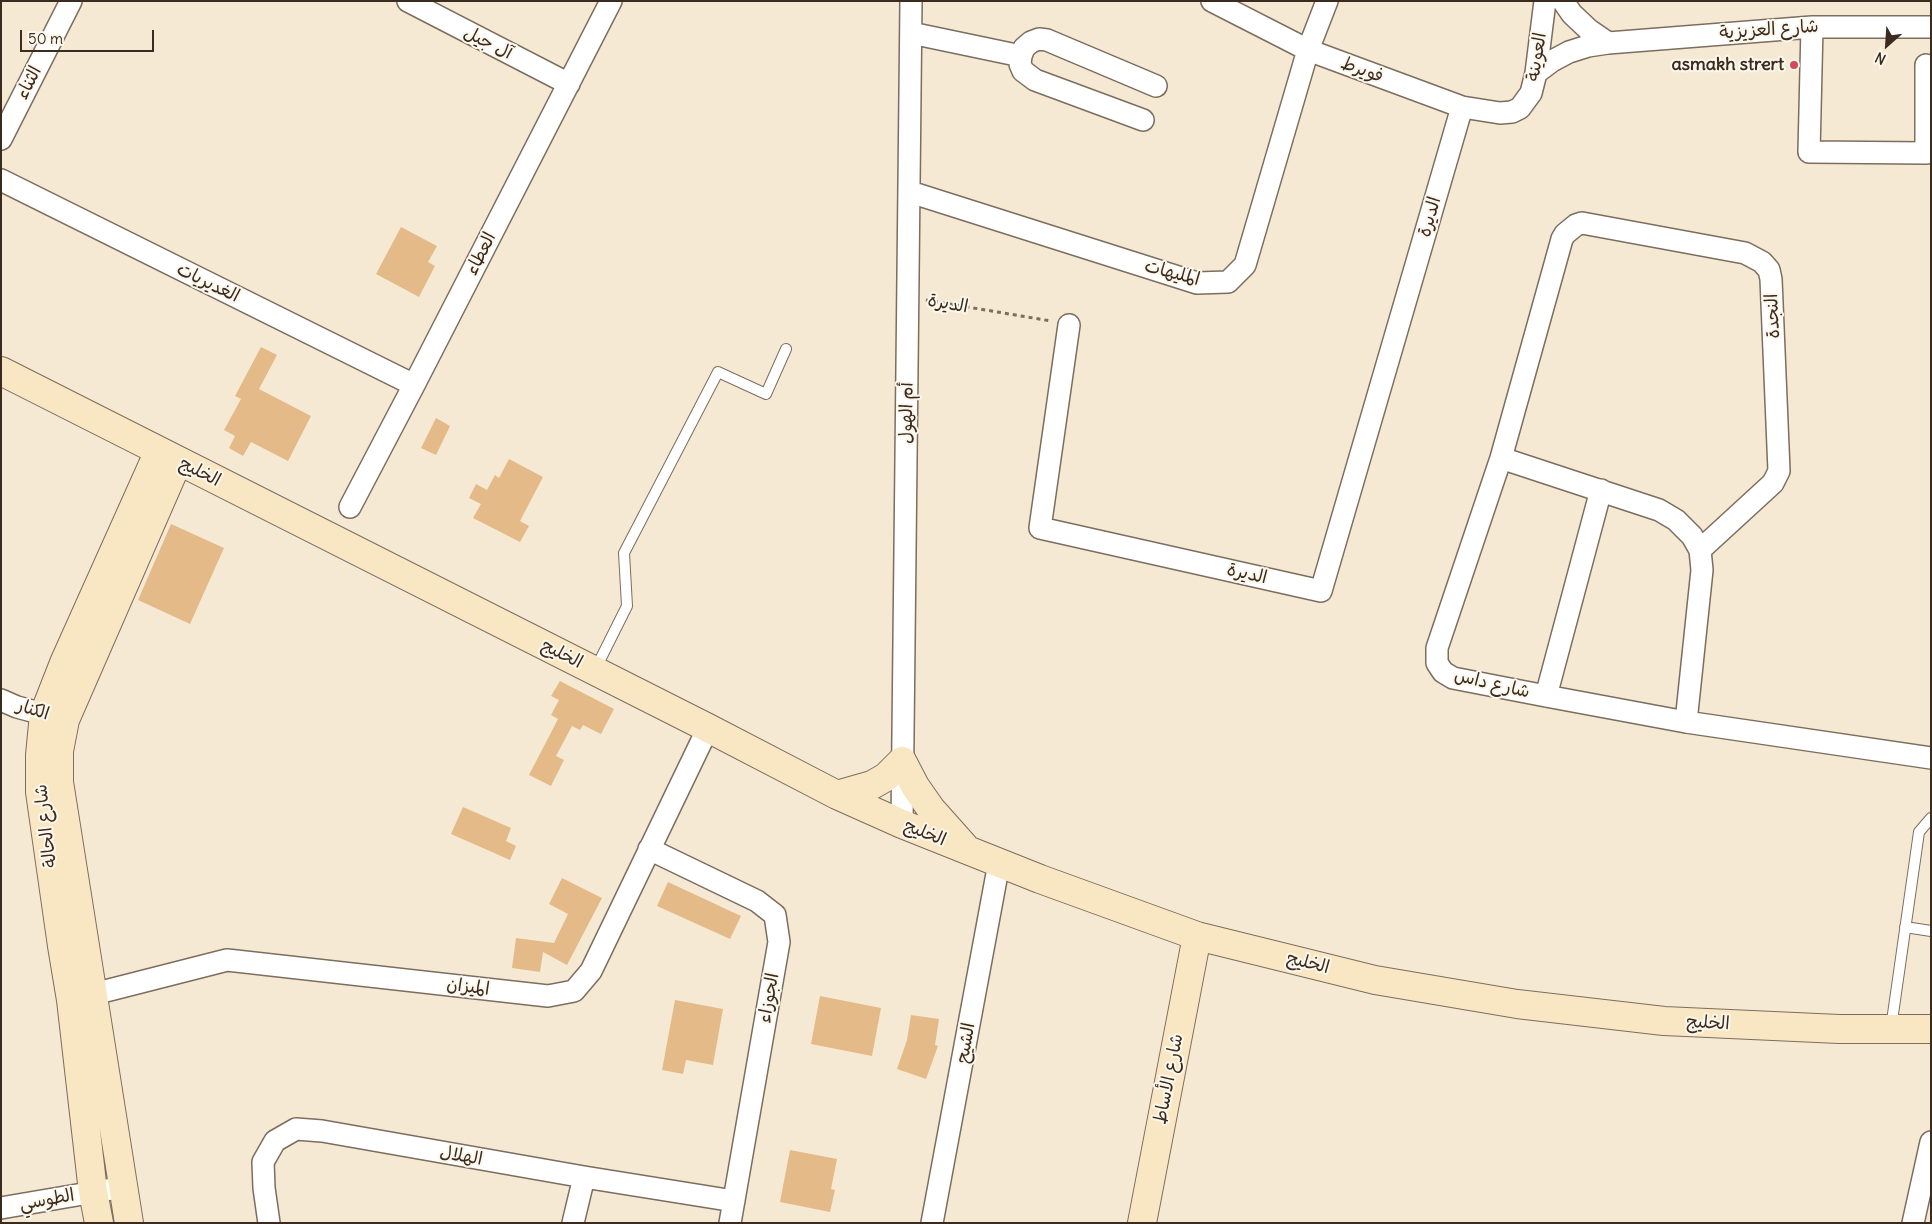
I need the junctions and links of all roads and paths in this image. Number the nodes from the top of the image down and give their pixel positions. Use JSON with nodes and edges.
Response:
{"nodes":[{"id":1,"x":71,"y":1,"type":"edge"},
{"id":2,"x":408,"y":1,"type":"edge"},
{"id":3,"x":612,"y":1,"type":"edge"},
{"id":4,"x":911,"y":1,"type":"edge"},
{"id":5,"x":1212,"y":1,"type":"edge"},
{"id":6,"x":1327,"y":1,"type":"edge"},
{"id":7,"x":1545,"y":1,"type":"edge"},
{"id":8,"x":1563,"y":1,"type":"edge"},
{"id":9,"x":1812,"y":26,"type":"junction"},
{"id":10,"x":1931,"y":27,"type":"edge"},
{"id":11,"x":911,"y":33,"type":"junction"},
{"id":12,"x":1608,"y":43,"type":"junction"},
{"id":13,"x":1308,"y":50,"type":"junction"},
{"id":14,"x":1021,"y":56,"type":"junction"},
{"id":15,"x":1926,"y":65,"type":"dead end"},
{"id":16,"x":1536,"y":73,"type":"junction"},
{"id":17,"x":569,"y":84,"type":"junction"},
{"id":18,"x":1156,"y":86,"type":"dead end"},
{"id":19,"x":1462,"y":107,"type":"junction"},
{"id":20,"x":1520,"y":108,"type":"joint"},
{"id":21,"x":1143,"y":120,"type":"dead end"},
{"id":22,"x":1,"y":139,"type":"edge"},
{"id":23,"x":1,"y":180,"type":"edge"},
{"id":24,"x":910,"y":192,"type":"junction"},
{"id":25,"x":1562,"y":239,"type":"joint"},
{"id":26,"x":909,"y":297,"type":"junction"},
{"id":27,"x":1069,"y":324,"type":"joint"},
{"id":28,"x":786,"y":349,"type":"dead end"},
{"id":29,"x":1,"y":371,"type":"edge"},
{"id":30,"x":414,"y":385,"type":"junction"},
{"id":31,"x":169,"y":456,"type":"junction"},
{"id":32,"x":1501,"y":458,"type":"junction"},
{"id":33,"x":1601,"y":490,"type":"junction"},
{"id":34,"x":350,"y":507,"type":"dead end"},
{"id":35,"x":1700,"y":550,"type":"junction"},
{"id":36,"x":594,"y":671,"type":"junction"},
{"id":37,"x":1546,"y":696,"type":"junction"},
{"id":38,"x":1,"y":700,"type":"edge"},
{"id":39,"x":54,"y":717,"type":"junction"},
{"id":40,"x":1686,"y":722,"type":"junction"},
{"id":41,"x":708,"y":728,"type":"junction"},
{"id":42,"x":1931,"y":758,"type":"edge"},
{"id":43,"x":902,"y":761,"type":"junction"},
{"id":44,"x":837,"y":795,"type":"junction"},
{"id":45,"x":1931,"y":818,"type":"edge"},
{"id":46,"x":902,"y":824,"type":"junction"},
{"id":47,"x":649,"y":849,"type":"junction"},
{"id":48,"x":968,"y":850,"type":"junction"},
{"id":49,"x":999,"y":863,"type":"junction"},
{"id":50,"x":1905,"y":927,"type":"junction"},
{"id":51,"x":1931,"y":931,"type":"edge"},
{"id":52,"x":1197,"y":936,"type":"junction"},
{"id":53,"x":82,"y":997,"type":"junction"},
{"id":54,"x":1890,"y":1029,"type":"junction"},
{"id":55,"x":1931,"y":1029,"type":"edge"},
{"id":56,"x":1931,"y":1142,"type":"edge"},
{"id":57,"x":584,"y":1177,"type":"junction"},
{"id":58,"x":124,"y":1187,"type":"junction"},
{"id":59,"x":93,"y":1192,"type":"junction"},
{"id":60,"x":734,"y":1200,"type":"junction"},
{"id":61,"x":1,"y":1208,"type":"edge"},
{"id":62,"x":99,"y":1223,"type":"edge"},
{"id":63,"x":129,"y":1223,"type":"edge"},
{"id":64,"x":269,"y":1223,"type":"edge"},
{"id":65,"x":572,"y":1223,"type":"edge"},
{"id":66,"x":730,"y":1223,"type":"edge"},
{"id":67,"x":932,"y":1223,"type":"edge"},
{"id":68,"x":1142,"y":1223,"type":"edge"},
{"id":69,"x":1913,"y":1223,"type":"edge"}],
"edges":[{"from":1,"to":22,"type":"street","name":"الثناء"},
{"from":2,"to":17,"type":"street","name":"آل جيل"},
{"from":3,"to":17,"type":"street","name":"العطاء"},
{"from":4,"to":11,"type":"street","name":"أم الهول"},
{"from":5,"to":13,"type":"street","name":"فويرط"},
{"from":6,"to":13,"type":"street","name":"المليهات"},
{"from":7,"to":16,"type":"street","name":"العوينة"},
{"from":8,"to":12,"type":"street"},
{"from":9,"to":10,"type":"street","name":"شارع العزيزية"},
{"from":9,"to":12,"type":"street","name":"شارع العزيزية"},
{"from":9,"to":15,"type":"street"},
{"from":11,"to":14,"type":"street"},
{"from":11,"to":24,"type":"street","name":"أم الهول"},
{"from":12,"to":16,"type":"street","name":"شارع العزيزية"},
{"from":13,"to":19,"type":"street","name":"فويرط"},
{"from":13,"to":24,"type":"street","name":"المليهات"},
{"from":14,"to":18,"type":"street"},
{"from":14,"to":21,"type":"street"},
{"from":16,"to":20,"type":"street","name":"العوينة"},
{"from":17,"to":30,"type":"street","name":"العطاء"},
{"from":19,"to":20,"type":"street","name":"فويرط"},
{"from":19,"to":27,"type":"street","name":"الديرة"},
{"from":23,"to":30,"type":"street","name":"الغديريات"},
{"from":24,"to":26,"type":"street","name":"أم الهول"},
{"from":25,"to":32,"type":"street","name":"شارع داس"},
{"from":25,"to":35,"type":"street","name":"النجدة"},
{"from":26,"to":27,"type":"path","name":"الديرة"},
{"from":26,"to":43,"type":"street","name":"أم الهول"},
{"from":28,"to":36,"type":"lane"},
{"from":29,"to":31,"type":"street","name":"الخليج"},
{"from":30,"to":34,"type":"street","name":"العطاء"},
{"from":31,"to":36,"type":"street","name":"الخليج"},
{"from":31,"to":39,"type":"street","name":"شارع الحالة"},
{"from":32,"to":33,"type":"street"},
{"from":32,"to":37,"type":"street","name":"شارع داس"},
{"from":33,"to":35,"type":"street"},
{"from":33,"to":37,"type":"street"},
{"from":35,"to":40,"type":"street"},
{"from":36,"to":41,"type":"street","name":"الخليج"},
{"from":37,"to":40,"type":"street","name":"شارع داس"},
{"from":38,"to":39,"type":"street","name":"الكنار"},
{"from":39,"to":53,"type":"street","name":"شارع الحالة"},
{"from":40,"to":42,"type":"street","name":"شارع داس"},
{"from":41,"to":44,"type":"street","name":"الخليج"},
{"from":41,"to":47,"type":"street","name":"الميزان"},
{"from":43,"to":44,"type":"street"},
{"from":43,"to":46,"type":"street","name":"أم الهول"},
{"from":43,"to":48,"type":"street"},
{"from":44,"to":46,"type":"street","name":"الخليج"},
{"from":45,"to":50,"type":"lane"},
{"from":46,"to":48,"type":"street","name":"الخليج"},
{"from":47,"to":53,"type":"street","name":"الميزان"},
{"from":47,"to":60,"type":"street","name":"الجوزاء"},
{"from":48,"to":49,"type":"street","name":"الخليج"},
{"from":49,"to":52,"type":"street","name":"الخليج"},
{"from":49,"to":67,"type":"street","name":"الشيح"},
{"from":50,"to":51,"type":"lane"},
{"from":50,"to":54,"type":"lane"},
{"from":52,"to":54,"type":"street","name":"الخليج"},
{"from":52,"to":68,"type":"street","name":"شارع الأساط"},
{"from":53,"to":58,"type":"street","name":"شارع الحالة"},
{"from":53,"to":59,"type":"street","name":"شارع الحالة"},
{"from":54,"to":55,"type":"street","name":"الخليج"},
{"from":56,"to":69,"type":"street"},
{"from":57,"to":60,"type":"street","name":"الهلال"},
{"from":57,"to":64,"type":"street","name":"الهلال"},
{"from":57,"to":65,"type":"street"},
{"from":58,"to":59,"type":"street","name":"الطوسي"},
{"from":58,"to":63,"type":"street","name":"شارع الحالة"},
{"from":59,"to":61,"type":"street","name":"الطوسي"},
{"from":59,"to":62,"type":"street","name":"شارع الحالة"},
{"from":60,"to":66,"type":"street","name":"الجوزاء"}]}
